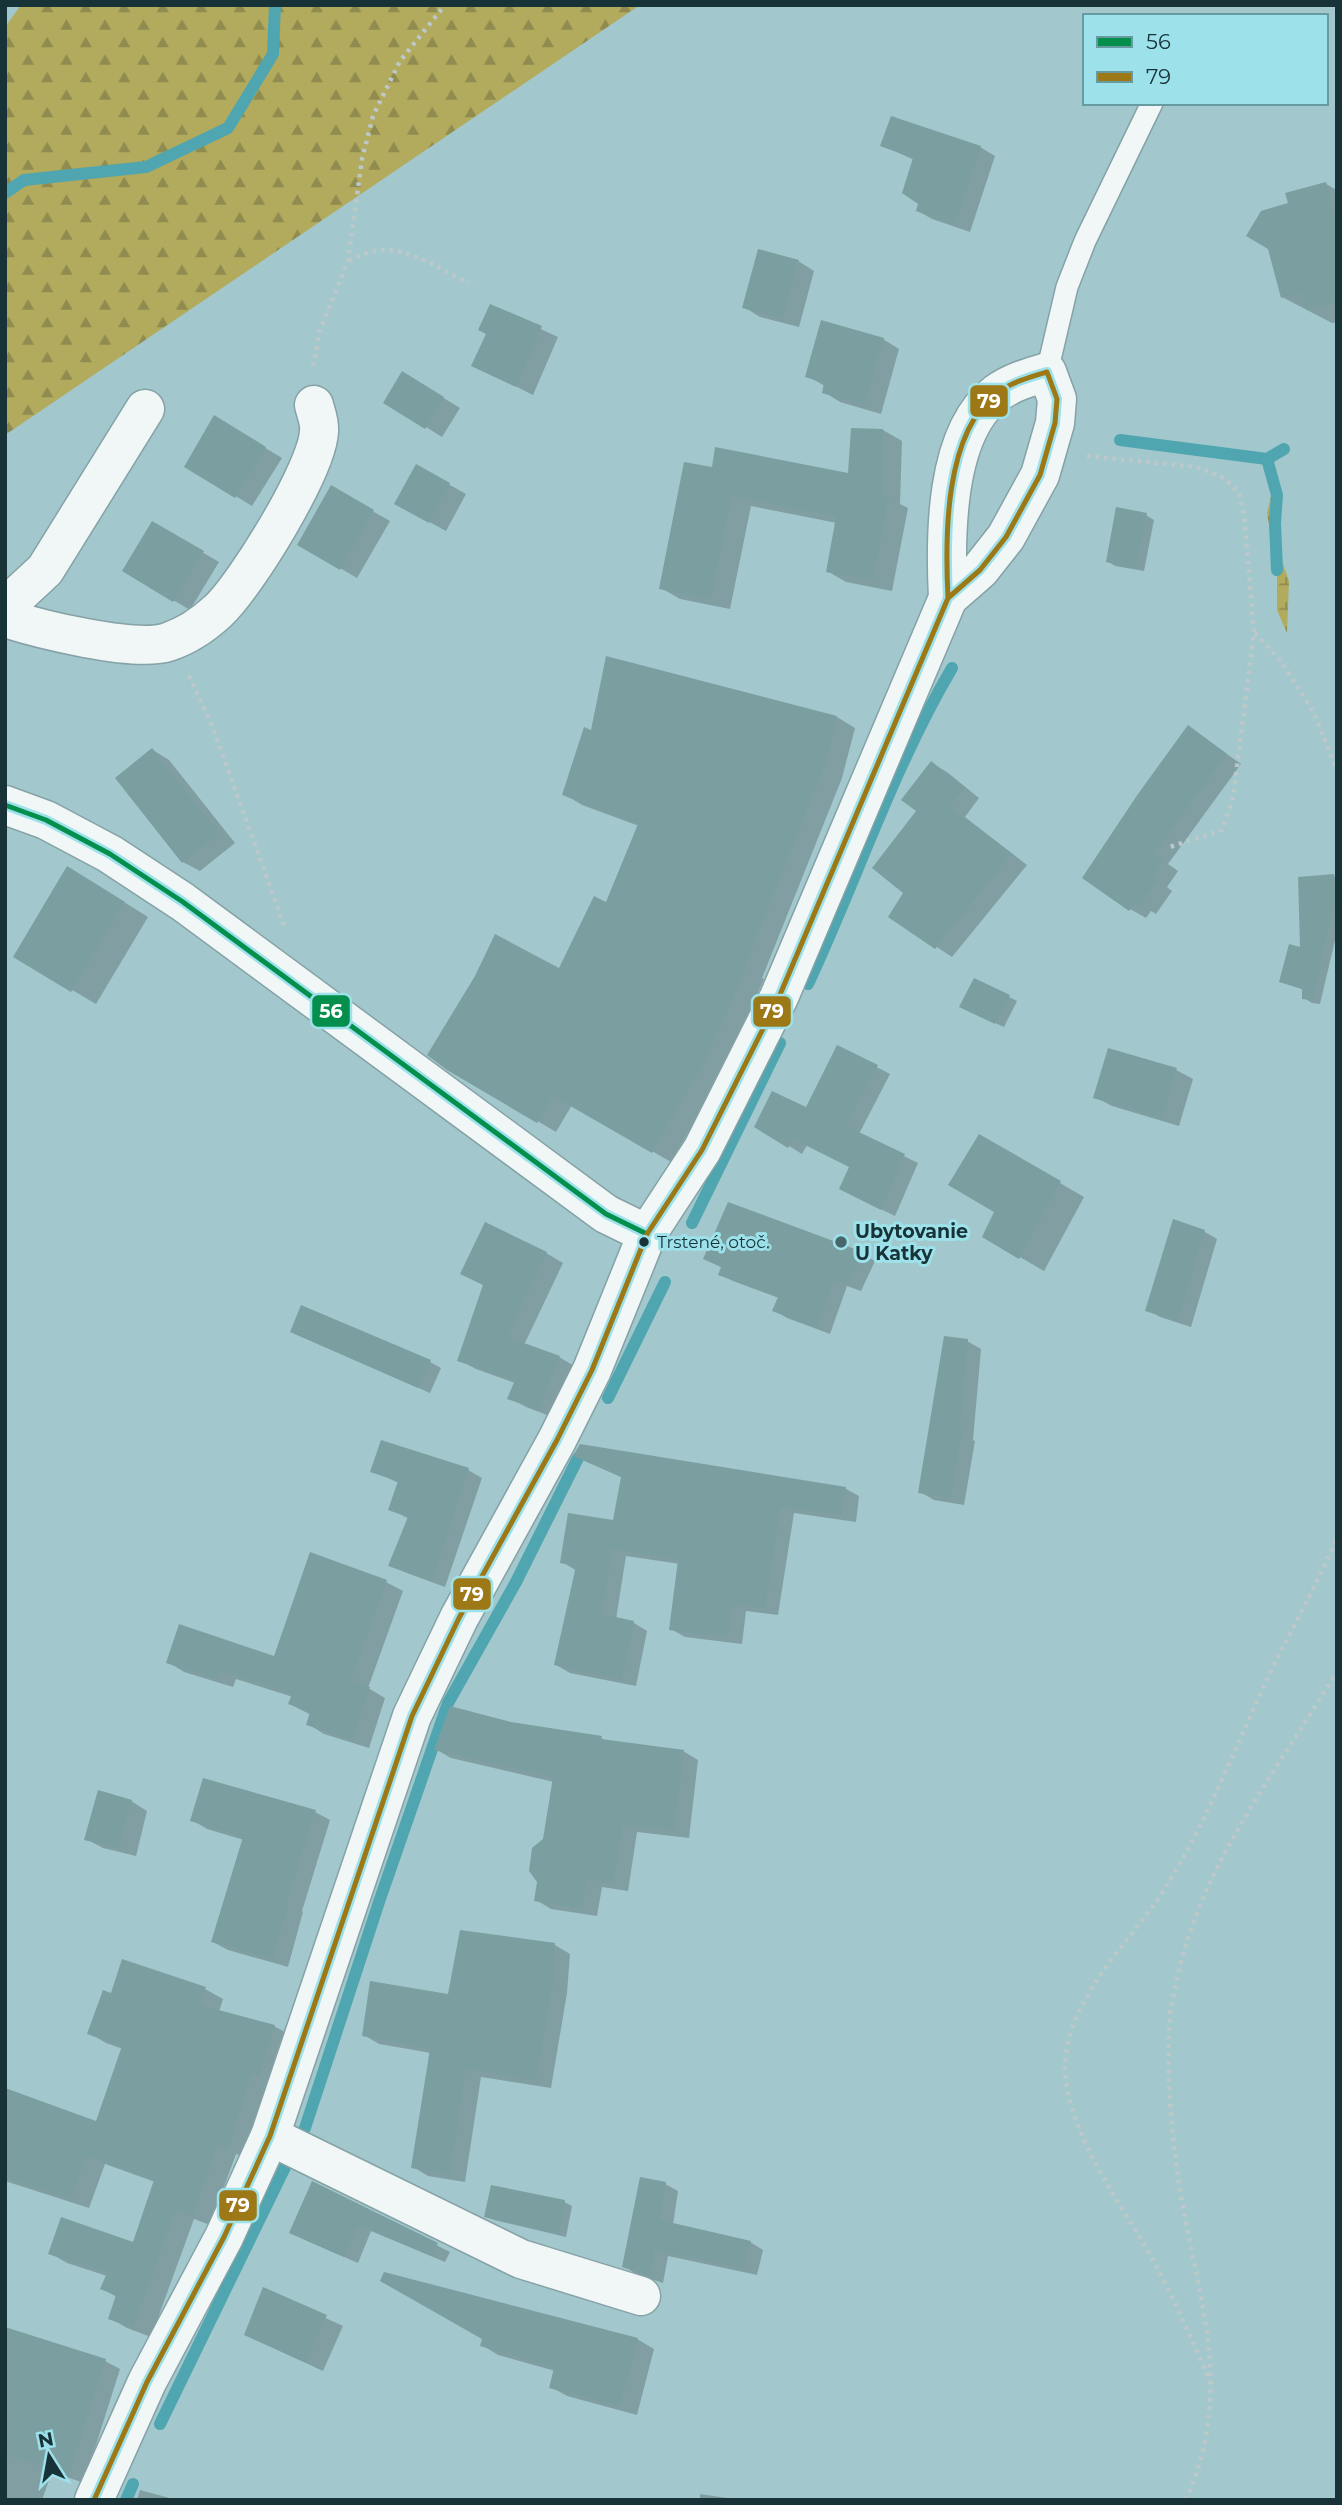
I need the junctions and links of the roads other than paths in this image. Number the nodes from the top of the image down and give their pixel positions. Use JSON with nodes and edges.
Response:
{"nodes":[{"id":1,"x":1151,"y":105,"type":"edge"},
{"id":2,"x":1047,"y":372,"type":"junction"},
{"id":3,"x":314,"y":405,"type":"road end"},
{"id":4,"x":145,"y":409,"type":"dead end"},
{"id":5,"x":948,"y":598,"type":"junction"},
{"id":6,"x":5,"y":607,"type":"edge"},
{"id":7,"x":5,"y":618,"type":"edge"},
{"id":8,"x":5,"y":805,"type":"edge"},
{"id":9,"x":647,"y":1234,"type":"junction"},
{"id":10,"x":271,"y":2136,"type":"junction"},
{"id":11,"x":641,"y":2296,"type":"dead end"},
{"id":12,"x":94,"y":2500,"type":"edge"}],
"edges":[{"from":1,"to":2,"type":"lane"},
{"from":2,"to":5,"type":"street"},
{"from":2,"to":5,"type":"street"},
{"from":3,"to":7,"type":"street"},
{"from":4,"to":6,"type":"street"},
{"from":5,"to":9,"type":"street"},
{"from":8,"to":9,"type":"street"},
{"from":9,"to":10,"type":"street"},
{"from":10,"to":11,"type":"street"},
{"from":10,"to":12,"type":"street"}]}
